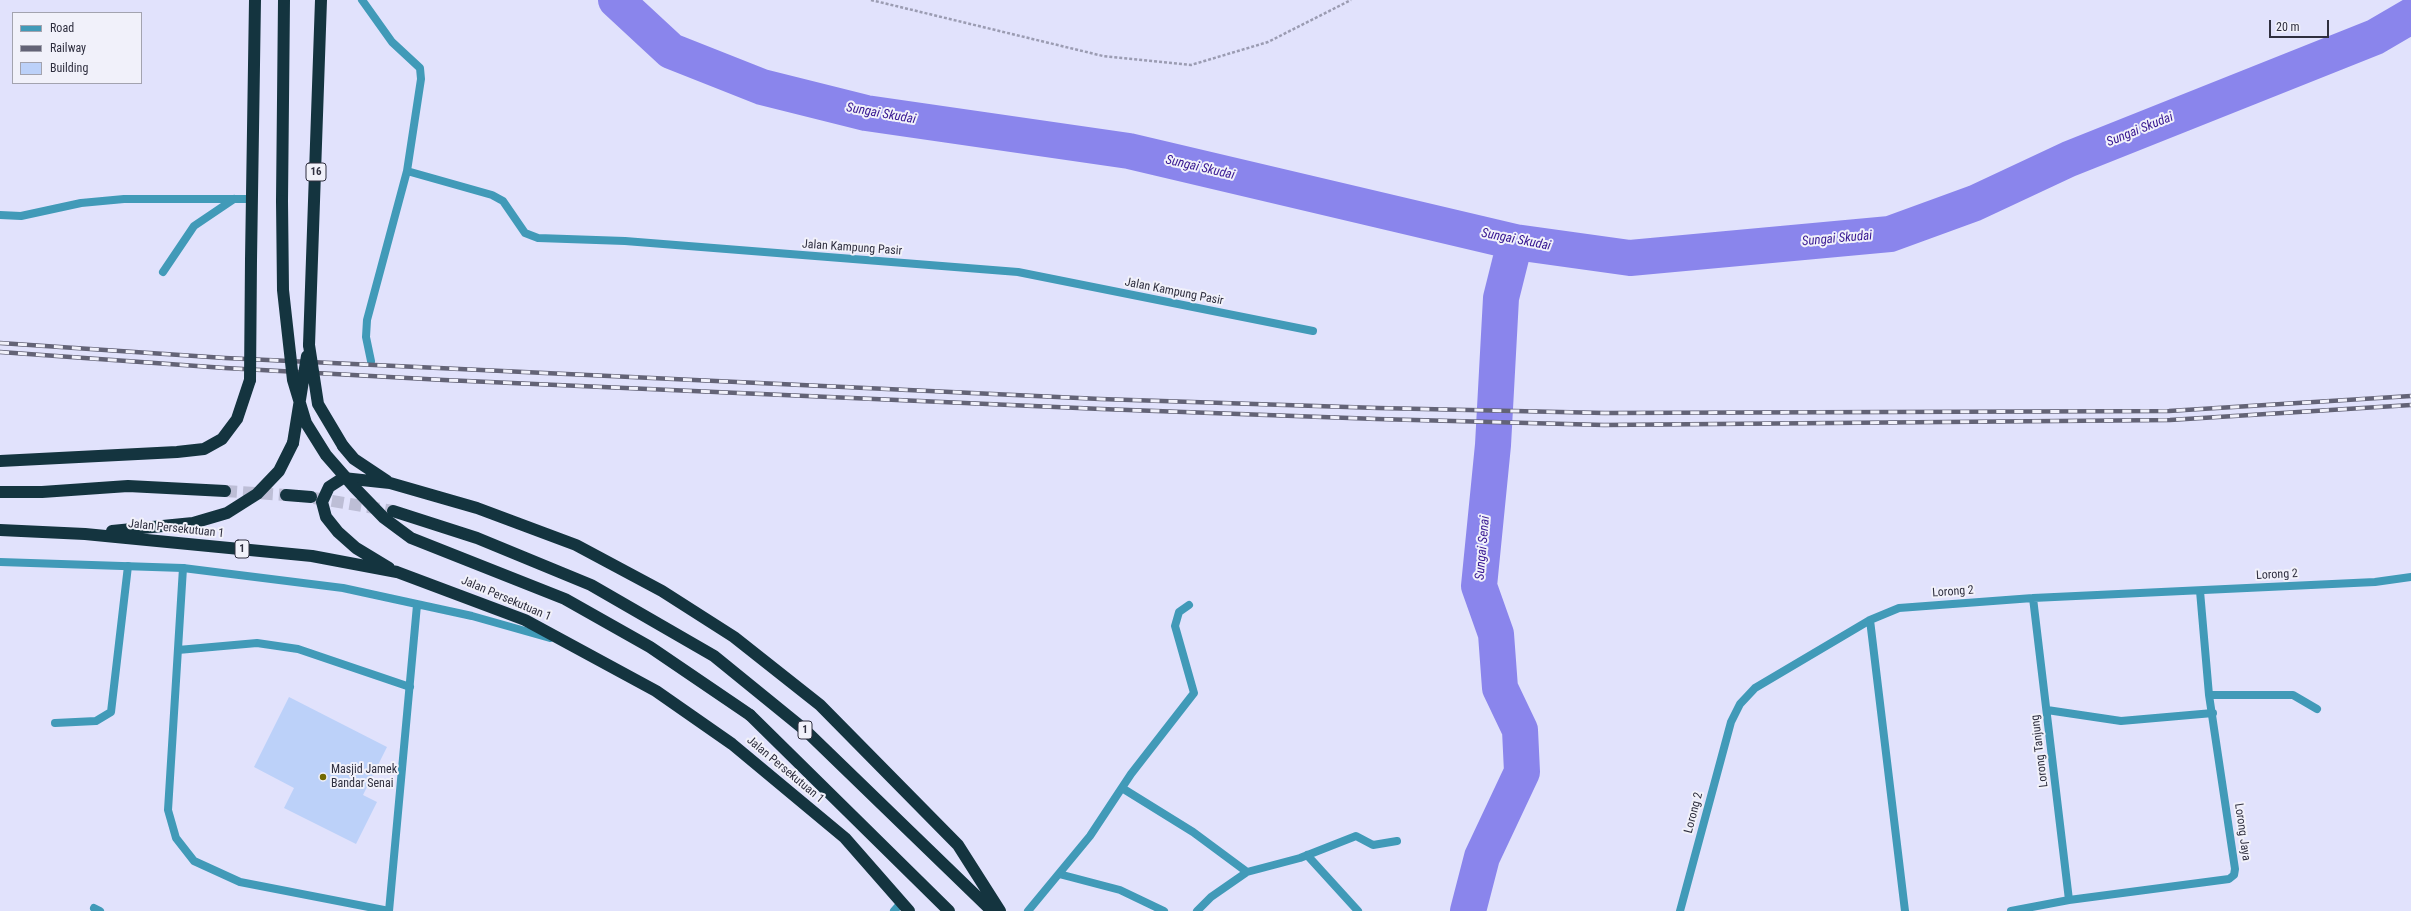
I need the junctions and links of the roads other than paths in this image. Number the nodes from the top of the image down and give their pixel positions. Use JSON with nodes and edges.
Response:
{"nodes":[{"id":1,"x":256,"y":0,"type":"edge"},
{"id":2,"x":284,"y":0,"type":"edge"},
{"id":3,"x":322,"y":0,"type":"edge"},
{"id":4,"x":362,"y":0,"type":"edge"},
{"id":5,"x":407,"y":171,"type":"junction"},
{"id":6,"x":234,"y":199,"type":"junction"},
{"id":7,"x":251,"y":199,"type":"junction"},
{"id":8,"x":0,"y":215,"type":"edge"},
{"id":9,"x":162,"y":272,"type":"dead end"},
{"id":10,"x":1313,"y":331,"type":"dead end"},
{"id":11,"x":309,"y":345,"type":"junction"},
{"id":12,"x":371,"y":361,"type":"dead end"},
{"id":13,"x":0,"y":461,"type":"edge"},
{"id":14,"x":390,"y":482,"type":"junction"},
{"id":15,"x":225,"y":491,"type":"tunnel mouth"},
{"id":16,"x":0,"y":492,"type":"edge"},
{"id":17,"x":286,"y":495,"type":"tunnel mouth"},
{"id":18,"x":311,"y":497,"type":"tunnel mouth"},
{"id":19,"x":393,"y":511,"type":"tunnel mouth"},
{"id":20,"x":0,"y":530,"type":"edge"},
{"id":21,"x":85,"y":534,"type":"junction"},
{"id":22,"x":0,"y":562,"type":"edge"},
{"id":23,"x":128,"y":566,"type":"junction"},
{"id":24,"x":183,"y":568,"type":"junction"},
{"id":25,"x":397,"y":572,"type":"junction"},
{"id":26,"x":2411,"y":577,"type":"edge"},
{"id":27,"x":2200,"y":591,"type":"junction"},
{"id":28,"x":2033,"y":598,"type":"junction"},
{"id":29,"x":416,"y":605,"type":"junction"},
{"id":30,"x":1189,"y":605,"type":"dead end"},
{"id":31,"x":1870,"y":620,"type":"junction"},
{"id":32,"x":576,"y":645,"type":"junction"},
{"id":33,"x":178,"y":650,"type":"junction"},
{"id":34,"x":410,"y":687,"type":"junction"},
{"id":35,"x":2210,"y":695,"type":"junction"},
{"id":36,"x":2316,"y":709,"type":"dead end"},
{"id":37,"x":2047,"y":710,"type":"junction"},
{"id":38,"x":2213,"y":713,"type":"junction"},
{"id":39,"x":55,"y":723,"type":"dead end"},
{"id":40,"x":1122,"y":788,"type":"junction"},
{"id":41,"x":1397,"y":841,"type":"dead end"},
{"id":42,"x":1307,"y":855,"type":"junction"},
{"id":43,"x":1248,"y":872,"type":"junction"},
{"id":44,"x":1059,"y":874,"type":"junction"},
{"id":45,"x":2069,"y":900,"type":"junction"},
{"id":46,"x":901,"y":908,"type":"edge"},
{"id":47,"x":389,"y":911,"type":"edge"},
{"id":48,"x":949,"y":911,"type":"edge"},
{"id":49,"x":992,"y":911,"type":"edge"},
{"id":50,"x":1000,"y":911,"type":"edge"},
{"id":51,"x":1028,"y":911,"type":"edge"},
{"id":52,"x":1164,"y":911,"type":"edge"},
{"id":53,"x":1197,"y":911,"type":"edge"},
{"id":54,"x":1358,"y":911,"type":"edge"},
{"id":55,"x":1680,"y":911,"type":"edge"},
{"id":56,"x":1905,"y":911,"type":"edge"},
{"id":57,"x":2011,"y":911,"type":"edge"}],
"edges":[{"from":1,"to":7,"type":"highway"},
{"from":2,"to":48,"type":"highway","bridge":true},
{"from":3,"to":11,"type":"highway","number":"16"},
{"from":4,"to":5,"type":"street"},
{"from":5,"to":10,"type":"street","name":"Jalan Kampung Pasir"},
{"from":5,"to":12,"type":"street"},
{"from":6,"to":7,"type":"street"},
{"from":6,"to":8,"type":"street"},
{"from":6,"to":9,"type":"street"},
{"from":7,"to":13,"type":"highway","bridge":true},
{"from":11,"to":14,"type":"highway","bridge":true},
{"from":11,"to":21,"type":"highway","bridge":true},
{"from":14,"to":25,"type":"highway"},
{"from":14,"to":50,"type":"highway"},
{"from":15,"to":16,"type":"highway"},
{"from":17,"to":18,"type":"highway"},
{"from":19,"to":49,"type":"highway","number":"1"},
{"from":20,"to":21,"type":"highway","name":"Jalan Persekutuan 1","number":"1"},
{"from":21,"to":25,"type":"highway","name":"Jalan Persekutuan 1","number":"1"},
{"from":22,"to":23,"type":"street"},
{"from":23,"to":24,"type":"street"},
{"from":23,"to":39,"type":"street"},
{"from":24,"to":29,"type":"street"},
{"from":24,"to":33,"type":"street"},
{"from":25,"to":32,"type":"highway","name":"Jalan Persekutuan 1","number":"1"},
{"from":26,"to":27,"type":"street","name":"Lorong 2"},
{"from":27,"to":28,"type":"street","name":"Lorong 2"},
{"from":27,"to":35,"type":"street","name":"Lorong Jaya"},
{"from":28,"to":31,"type":"street","name":"Lorong 2"},
{"from":28,"to":37,"type":"street","name":"Lorong Tanjung"},
{"from":29,"to":32,"type":"street"},
{"from":29,"to":34,"type":"street"},
{"from":30,"to":40,"type":"street"},
{"from":31,"to":55,"type":"street","name":"Lorong 2"},
{"from":31,"to":56,"type":"street"},
{"from":32,"to":46,"type":"highway","name":"Jalan Persekutuan 1","number":"1"},
{"from":33,"to":34,"type":"street"},
{"from":33,"to":47,"type":"street"},
{"from":34,"to":47,"type":"street"},
{"from":35,"to":36,"type":"street"},
{"from":35,"to":38,"type":"street","name":"Lorong Jaya"},
{"from":37,"to":38,"type":"street"},
{"from":37,"to":45,"type":"street","name":"Lorong Tanjung"},
{"from":38,"to":45,"type":"street","name":"Lorong Jaya"},
{"from":40,"to":43,"type":"street"},
{"from":40,"to":44,"type":"street"},
{"from":41,"to":42,"type":"street"},
{"from":42,"to":43,"type":"street"},
{"from":42,"to":54,"type":"street"},
{"from":43,"to":53,"type":"street"},
{"from":44,"to":51,"type":"street"},
{"from":44,"to":52,"type":"street"},
{"from":45,"to":57,"type":"street","name":"Lorong Jaya"}]}
